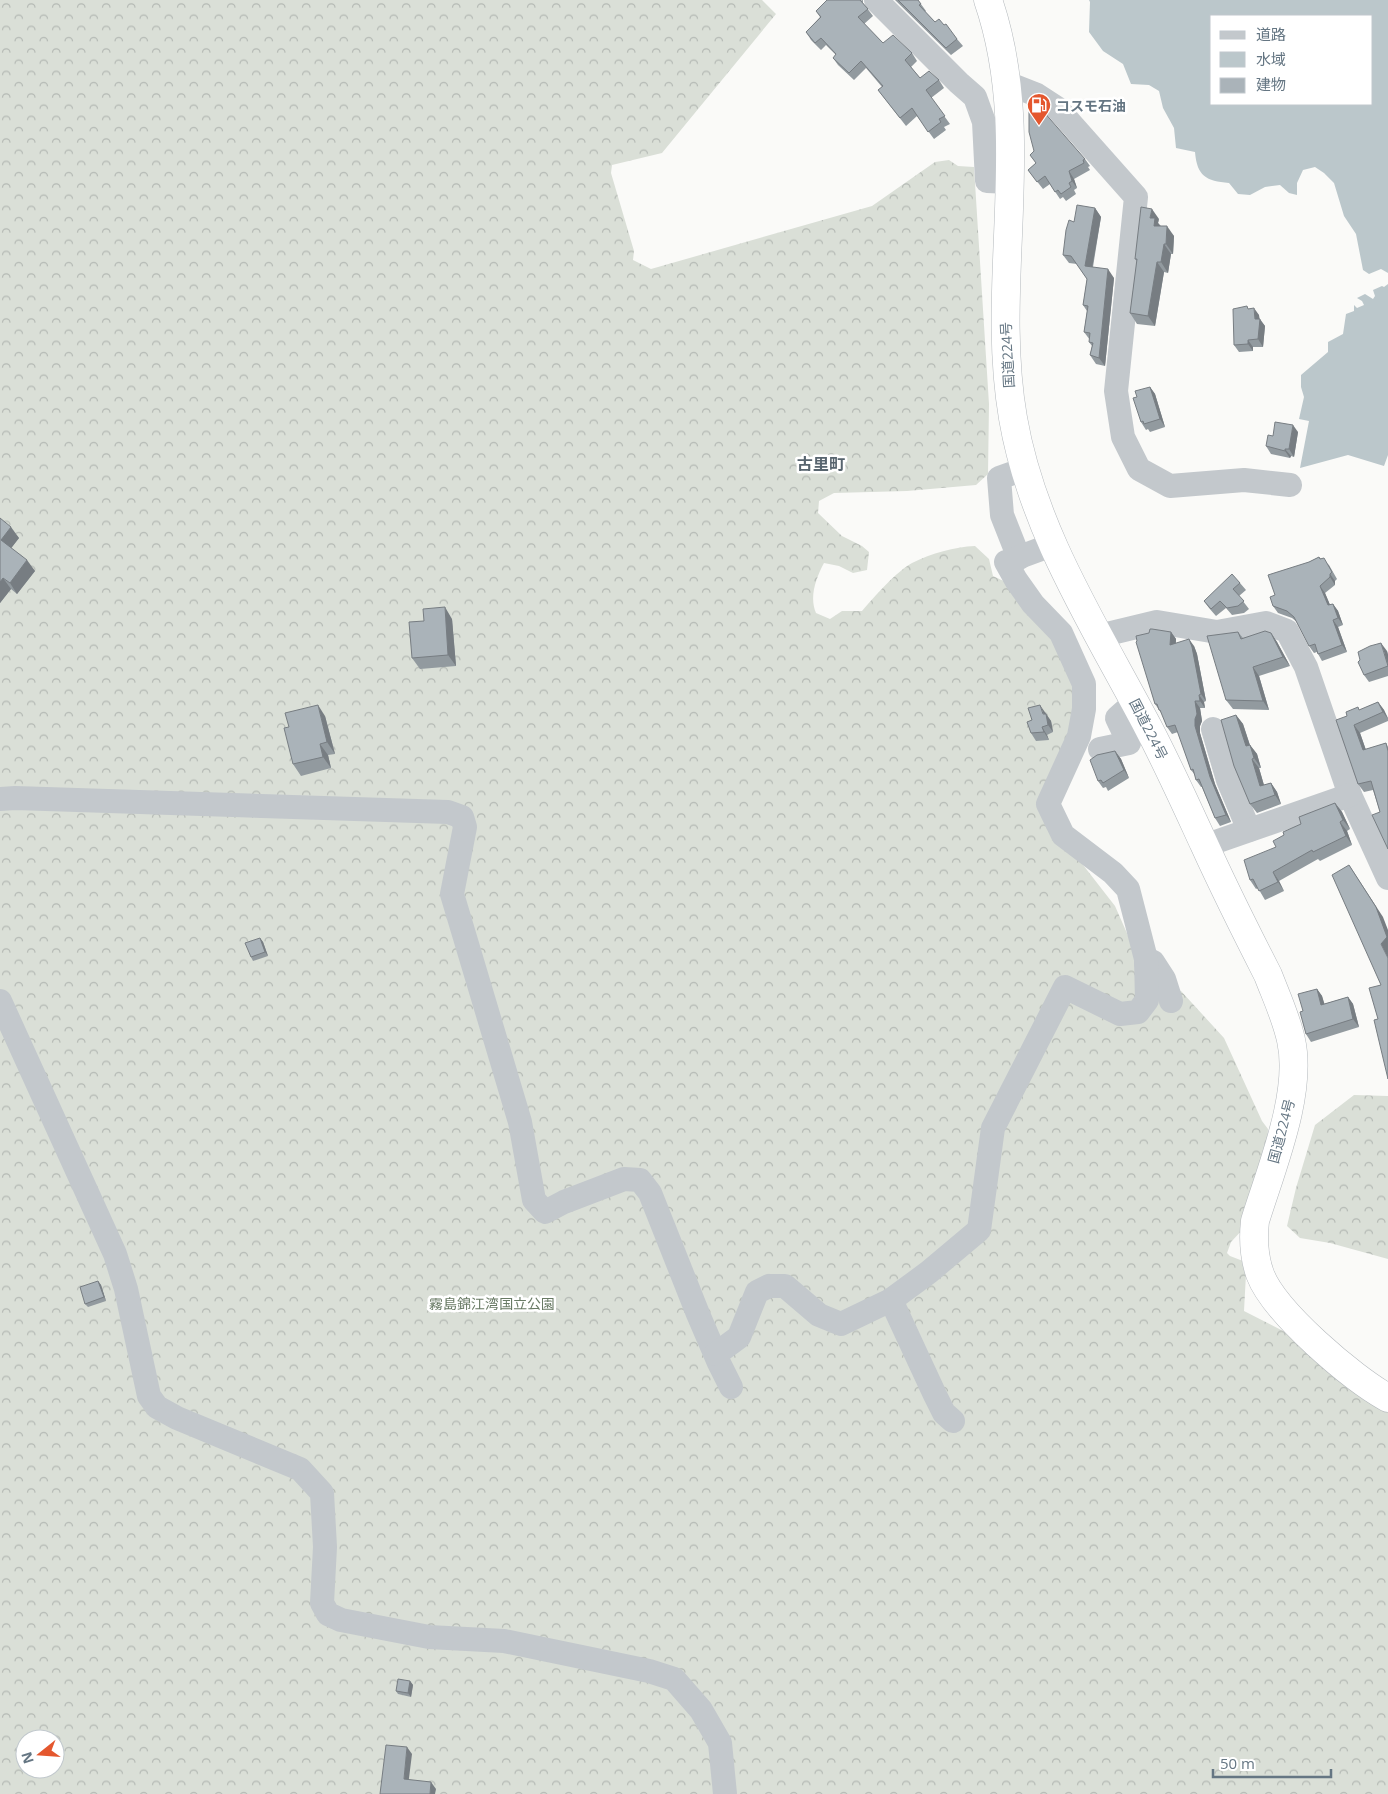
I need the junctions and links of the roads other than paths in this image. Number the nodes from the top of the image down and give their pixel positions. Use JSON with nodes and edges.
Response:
{"nodes":[{"id":1,"x":876,"y":0,"type":"edge"},
{"id":2,"x":988,"y":0,"type":"edge"},
{"id":3,"x":959,"y":83,"type":"junction"},
{"id":4,"x":1008,"y":88,"type":"junction"},
{"id":5,"x":1011,"y":182,"type":"junction"},
{"id":6,"x":1024,"y":469,"type":"junction"},
{"id":7,"x":1290,"y":485,"type":"dead end"},
{"id":8,"x":1052,"y":545,"type":"junction"},
{"id":9,"x":1019,"y":558,"type":"junction"},
{"id":10,"x":1099,"y":636,"type":"junction"},
{"id":11,"x":1135,"y":702,"type":"junction"},
{"id":12,"x":1213,"y":729,"type":"dead end"},
{"id":13,"x":1100,"y":749,"type":"dead end"},
{"id":14,"x":1350,"y":795,"type":"junction"},
{"id":15,"x":0,"y":799,"type":"edge"},
{"id":16,"x":1249,"y":830,"type":"junction"},
{"id":17,"x":1204,"y":846,"type":"junction"},
{"id":18,"x":1388,"y":878,"type":"edge"},
{"id":19,"x":1146,"y":963,"type":"junction"},
{"id":20,"x":0,"y":1001,"type":"edge"},
{"id":21,"x":1171,"y":1001,"type":"dead end"},
{"id":22,"x":891,"y":1300,"type":"junction"},
{"id":23,"x":716,"y":1354,"type":"junction"},
{"id":24,"x":731,"y":1387,"type":"dead end"},
{"id":25,"x":1388,"y":1398,"type":"edge"},
{"id":26,"x":953,"y":1421,"type":"dead end"},
{"id":27,"x":725,"y":1794,"type":"edge"}],
"edges":[{"from":1,"to":3,"type":"street"},
{"from":2,"to":4,"type":"highway","name":"国道224号"},
{"from":3,"to":4,"type":"street"},
{"from":3,"to":5,"type":"street"},
{"from":4,"to":5,"type":"highway","name":"国道224号"},
{"from":4,"to":7,"type":"street"},
{"from":5,"to":6,"type":"highway","name":"国道224号"},
{"from":6,"to":8,"type":"highway","name":"国道224号"},
{"from":6,"to":9,"type":"street"},
{"from":8,"to":9,"type":"street"},
{"from":8,"to":10,"type":"highway","name":"国道224号"},
{"from":9,"to":19,"type":"street"},
{"from":10,"to":11,"type":"highway","name":"国道224号"},
{"from":10,"to":14,"type":"street"},
{"from":11,"to":13,"type":"street"},
{"from":11,"to":17,"type":"highway","name":"国道224号"},
{"from":12,"to":16,"type":"street"},
{"from":14,"to":16,"type":"street"},
{"from":14,"to":18,"type":"street"},
{"from":15,"to":23,"type":"street"},
{"from":16,"to":17,"type":"street"},
{"from":17,"to":25,"type":"highway","name":"国道224号"},
{"from":19,"to":21,"type":"street"},
{"from":19,"to":22,"type":"street"},
{"from":20,"to":27,"type":"street"},
{"from":22,"to":23,"type":"street"},
{"from":22,"to":26,"type":"street"},
{"from":23,"to":24,"type":"street"}]}
